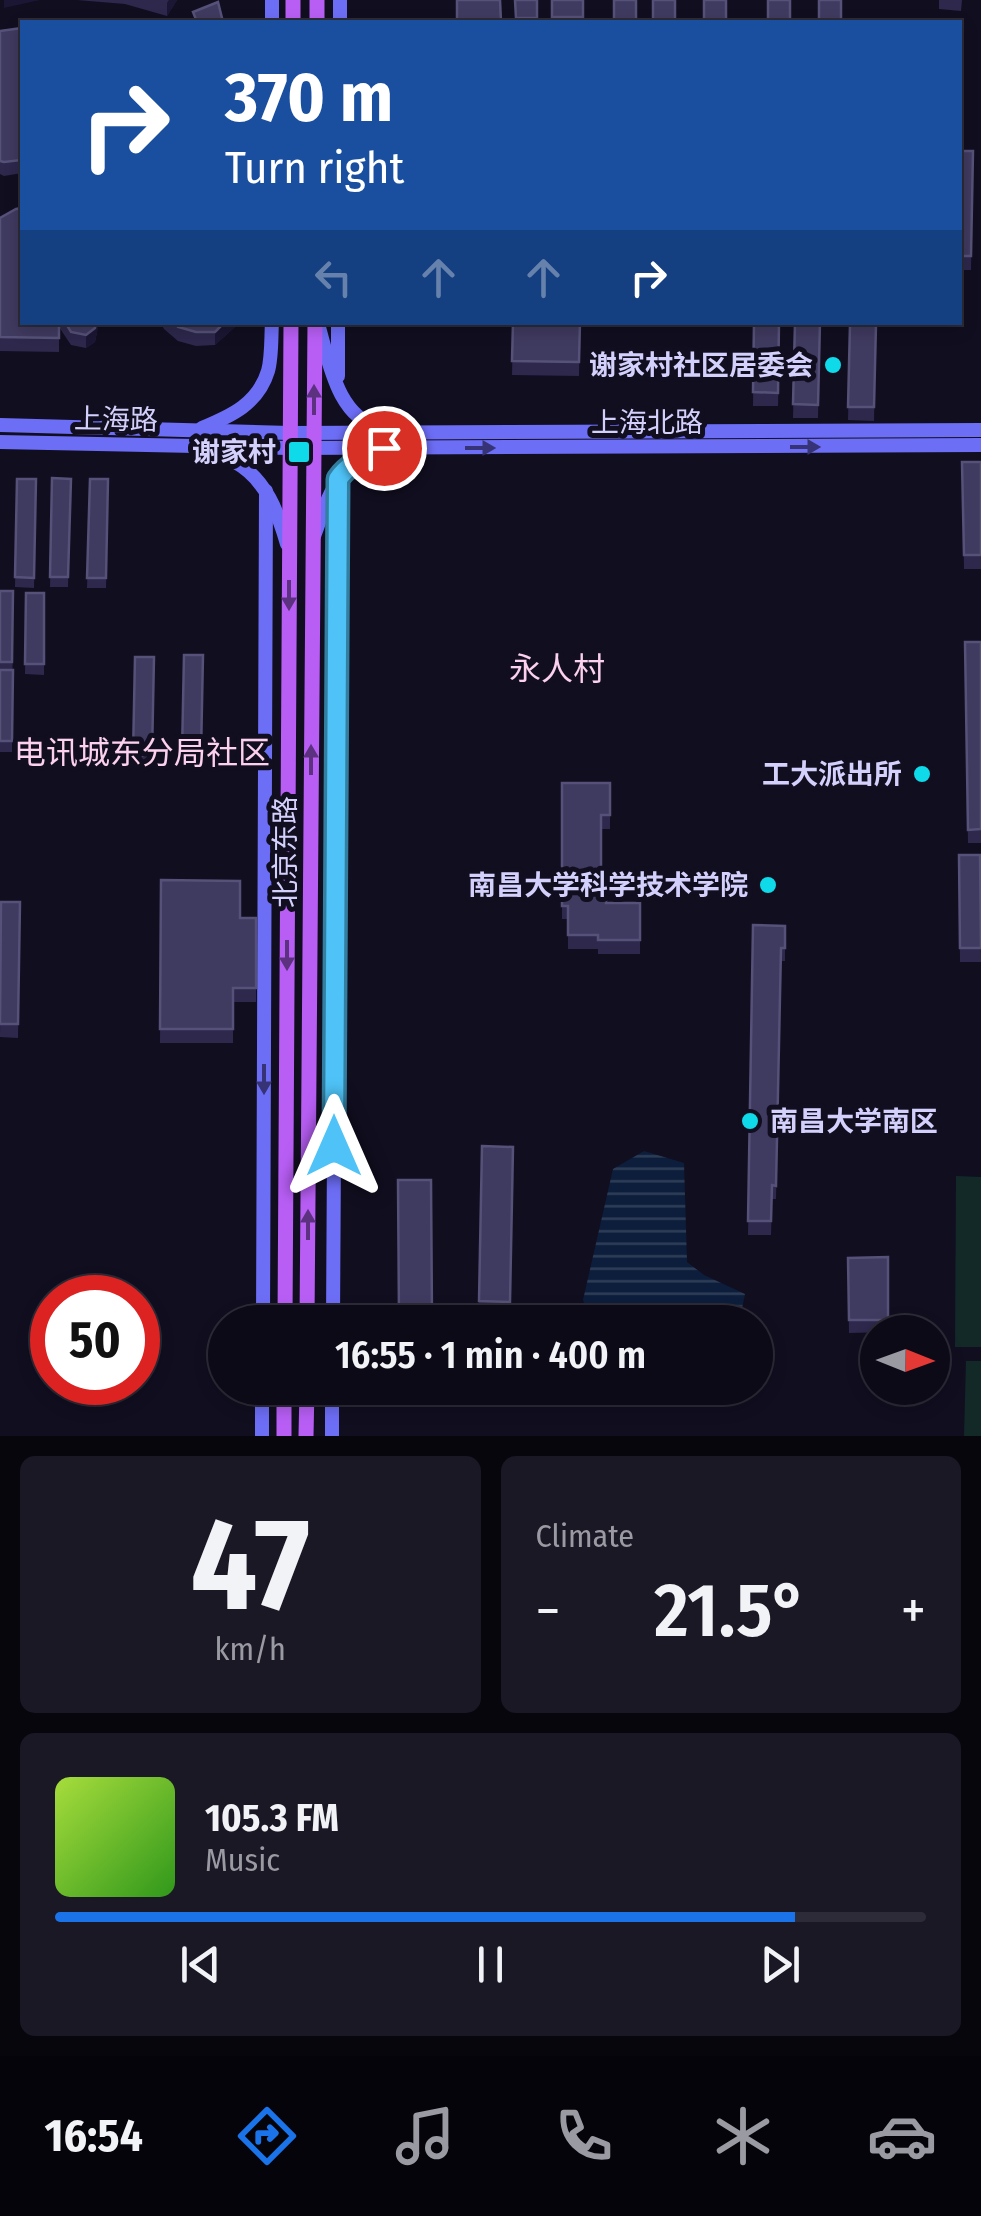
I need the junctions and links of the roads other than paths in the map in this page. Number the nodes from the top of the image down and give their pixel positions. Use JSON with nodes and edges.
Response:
{"nodes":[{"id":1,"x":272,"y":325,"type":"edge"},
{"id":2,"x":292,"y":325,"type":"edge"},
{"id":3,"x":316,"y":325,"type":"edge"},
{"id":4,"x":317,"y":325,"type":"edge"},
{"id":5,"x":338,"y":325,"type":"edge"},
{"id":6,"x":338,"y":387,"type":"junction"},
{"id":7,"x":0,"y":424,"type":"edge"},
{"id":8,"x":981,"y":430,"type":"edge"},
{"id":9,"x":401,"y":433,"type":"junction"},
{"id":10,"x":194,"y":439,"type":"junction"},
{"id":11,"x":290,"y":440,"type":"junction"},
{"id":12,"x":313,"y":440,"type":"junction"},
{"id":13,"x":0,"y":442,"type":"edge"},
{"id":14,"x":981,"y":445,"type":"edge"},
{"id":15,"x":384,"y":448,"type":"junction"},
{"id":16,"x":338,"y":479,"type":"junction"},
{"id":17,"x":266,"y":491,"type":"junction"},
{"id":18,"x":312,"y":541,"type":"junction"},
{"id":19,"x":289,"y":553,"type":"junction"},
{"id":20,"x":263,"y":1305,"type":"edge"},
{"id":21,"x":285,"y":1305,"type":"edge"},
{"id":22,"x":307,"y":1305,"type":"edge"},
{"id":23,"x":332,"y":1305,"type":"edge"},
{"id":24,"x":262,"y":1405,"type":"edge"},
{"id":25,"x":284,"y":1405,"type":"edge"},
{"id":26,"x":306,"y":1405,"type":"edge"},
{"id":27,"x":332,"y":1405,"type":"edge"},
{"id":28,"x":262,"y":1436,"type":"edge"},
{"id":29,"x":284,"y":1436,"type":"edge"},
{"id":30,"x":306,"y":1436,"type":"edge"},
{"id":31,"x":332,"y":1436,"type":"edge"}],
"edges":[{"from":1,"to":10,"type":"main road"},
{"from":2,"to":11,"type":"main road","name":"北京东路"},
{"from":12,"to":3,"type":"main road","name":"北京东路","one_way":true},
{"from":4,"to":6,"type":"main road"},
{"from":5,"to":6,"type":"main road"},
{"from":6,"to":9,"type":"main road"},
{"from":7,"to":10,"type":"main road","name":"上海路"},
{"from":8,"to":9,"type":"main road","name":"上海北路"},
{"from":9,"to":12,"type":"main road","name":"上海北路"},
{"from":10,"to":11,"type":"main road","name":"上海路"},
{"from":10,"to":13,"type":"main road","name":"上海路"},
{"from":10,"to":17,"type":"main road"},
{"from":11,"to":12,"type":"main road","name":"上海路"},
{"from":11,"to":19,"type":"main road","name":"北京东路"},
{"from":12,"to":15,"type":"main road","name":"上海北路"},
{"from":12,"to":18,"type":"main road","name":"北京东路"},
{"from":15,"to":14,"type":"main road","name":"上海北路","one_way":true},
{"from":15,"to":16,"type":"main road"},
{"from":16,"to":18,"type":"main road"},
{"from":16,"to":23,"type":"main road","name":"北京东路"},
{"from":17,"to":19,"type":"main road"},
{"from":17,"to":20,"type":"main road","name":"北京东路","one_way":true},
{"from":22,"to":18,"type":"main road","name":"北京东路","one_way":true},
{"from":19,"to":21,"type":"main road","name":"北京东路","one_way":true},
{"from":24,"to":28,"type":"main road"},
{"from":25,"to":29,"type":"main road"},
{"from":26,"to":30,"type":"main road"},
{"from":27,"to":31,"type":"main road"}]}
